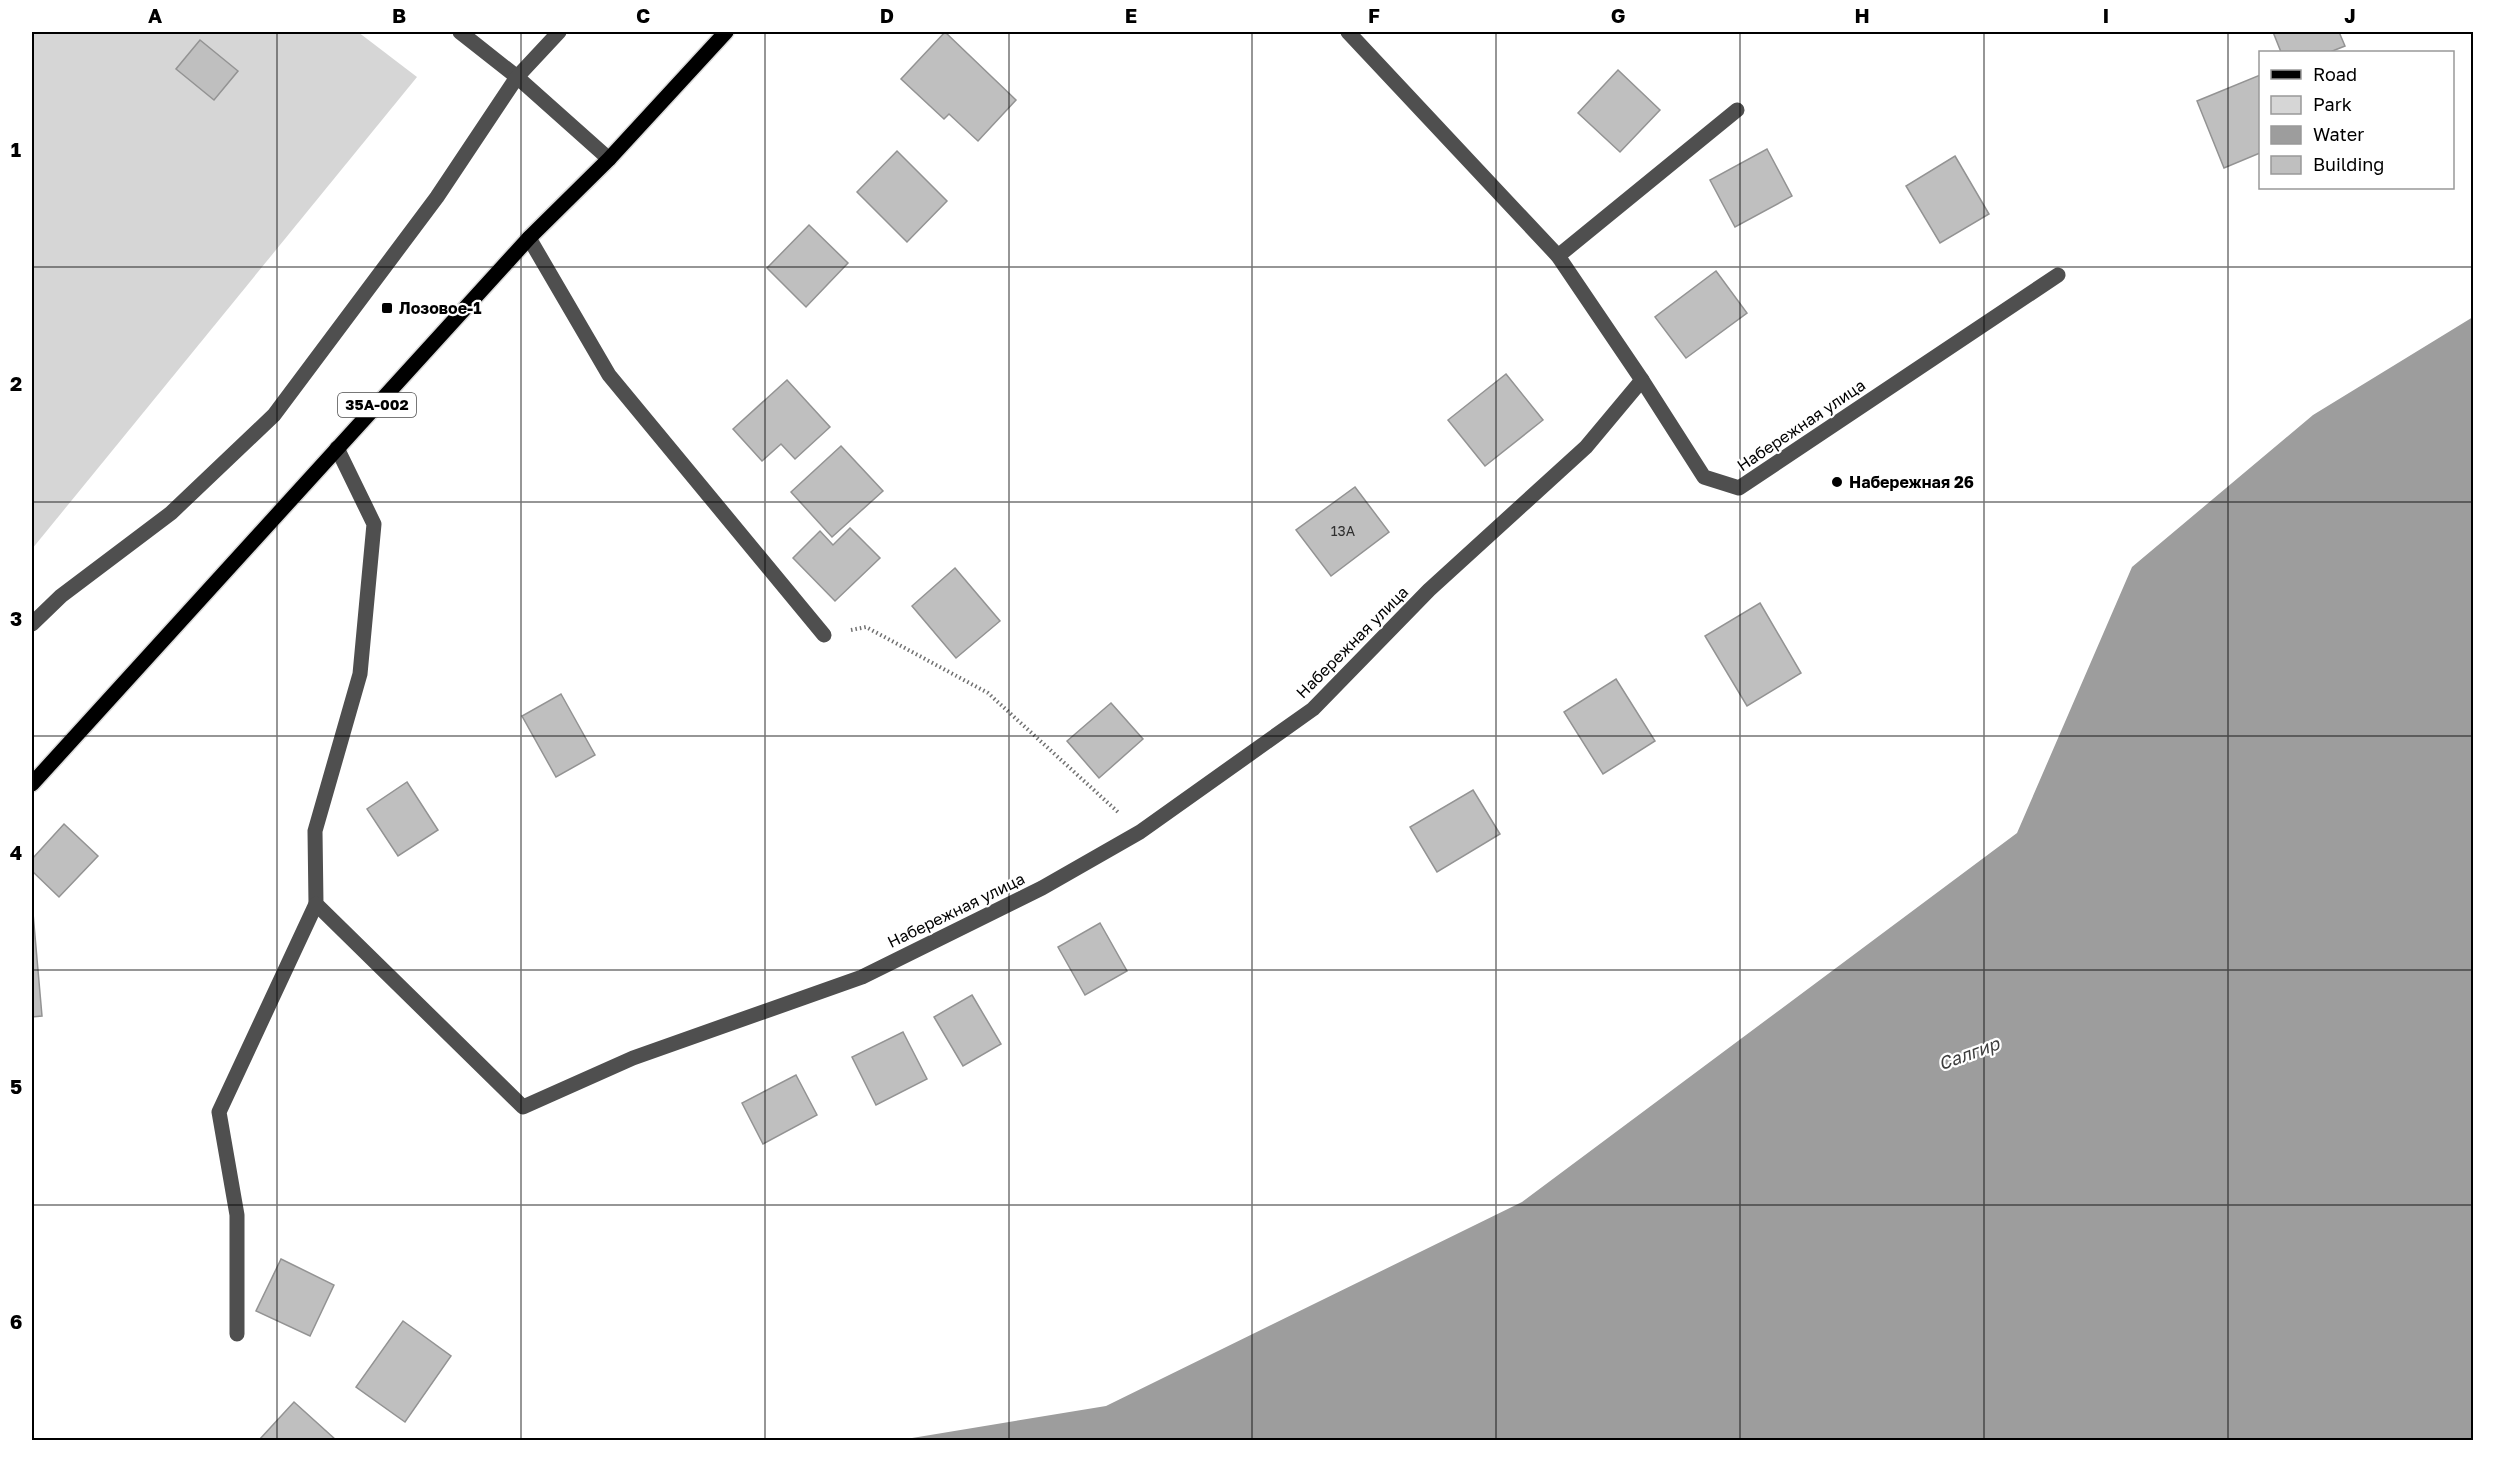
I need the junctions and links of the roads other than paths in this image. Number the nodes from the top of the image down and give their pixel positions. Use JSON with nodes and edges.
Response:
{"nodes":[{"id":1,"x":460,"y":32,"type":"edge"},
{"id":2,"x":559,"y":32,"type":"edge"},
{"id":3,"x":726,"y":32,"type":"edge"},
{"id":4,"x":1348,"y":32,"type":"edge"},
{"id":5,"x":518,"y":77,"type":"junction"},
{"id":6,"x":1737,"y":110,"type":"dead end"},
{"id":7,"x":609,"y":159,"type":"junction"},
{"id":8,"x":530,"y":238,"type":"junction"},
{"id":9,"x":1558,"y":256,"type":"junction"},
{"id":10,"x":2058,"y":275,"type":"dead end"},
{"id":11,"x":1642,"y":380,"type":"junction"},
{"id":12,"x":337,"y":448,"type":"junction"},
{"id":13,"x":32,"y":624,"type":"edge"},
{"id":14,"x":824,"y":635,"type":"road end"},
{"id":15,"x":32,"y":784,"type":"edge"},
{"id":16,"x":316,"y":904,"type":"junction"},
{"id":17,"x":237,"y":1334,"type":"dead end"}],
"edges":[{"from":1,"to":5,"type":"street"},
{"from":2,"to":5,"type":"street"},
{"from":3,"to":7,"type":"main road","number":"35А-002"},
{"from":4,"to":9,"type":"street"},
{"from":5,"to":7,"type":"street"},
{"from":5,"to":13,"type":"street"},
{"from":6,"to":9,"type":"street"},
{"from":7,"to":8,"type":"main road","number":"35А-002"},
{"from":8,"to":12,"type":"main road","number":"35А-002"},
{"from":8,"to":14,"type":"street"},
{"from":9,"to":11,"type":"street"},
{"from":10,"to":11,"type":"street","name":"Набережная улица"},
{"from":11,"to":16,"type":"street","name":"Набережная улица"},
{"from":12,"to":15,"type":"main road","number":"35А-002"},
{"from":12,"to":16,"type":"street"},
{"from":16,"to":17,"type":"street"}]}
